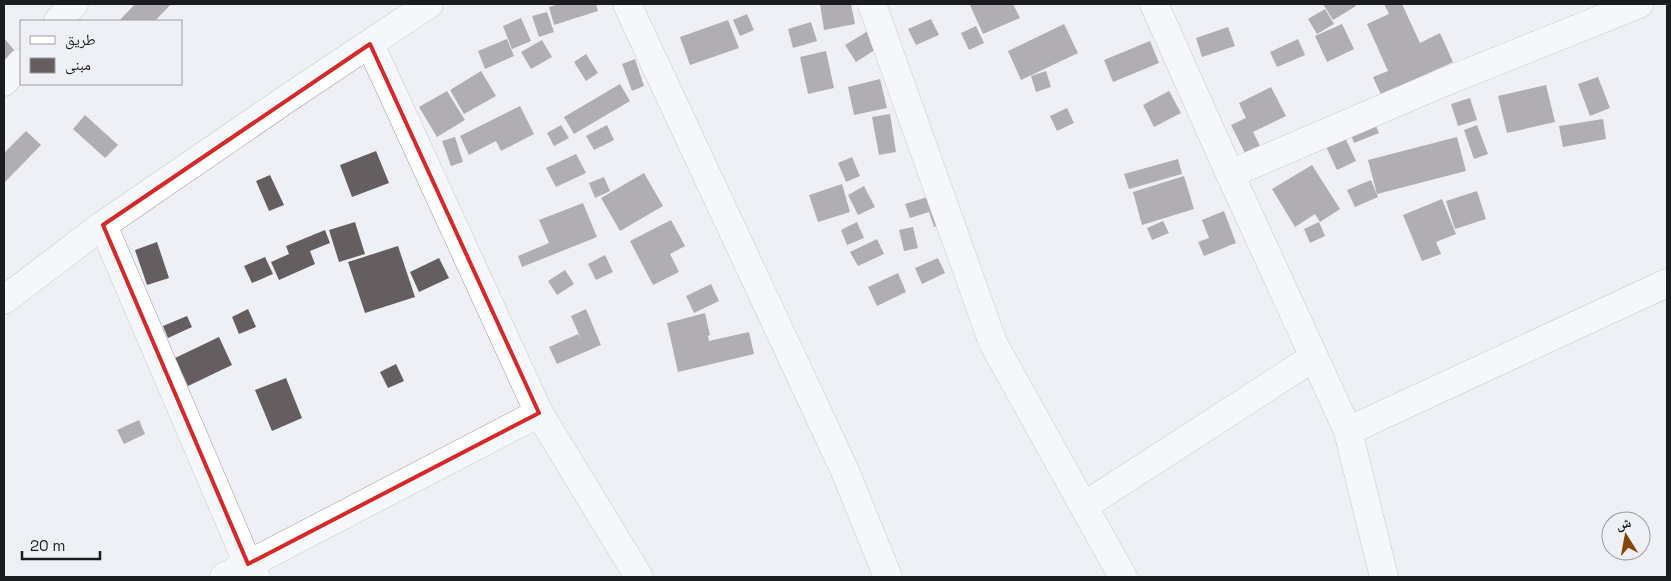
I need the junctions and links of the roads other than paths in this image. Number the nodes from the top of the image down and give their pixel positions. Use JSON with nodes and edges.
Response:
{"nodes":[{"id":1,"x":74,"y":4,"type":"edge"},
{"id":2,"x":430,"y":4,"type":"edge"},
{"id":3,"x":627,"y":4,"type":"edge"},
{"id":4,"x":872,"y":4,"type":"edge"},
{"id":5,"x":1154,"y":4,"type":"edge"},
{"id":6,"x":1639,"y":4,"type":"edge"},
{"id":7,"x":59,"y":20,"type":"edge"},
{"id":8,"x":370,"y":44,"type":"junction"},
{"id":9,"x":20,"y":64,"type":"edge"},
{"id":10,"x":4,"y":82,"type":"edge"},
{"id":11,"x":1230,"y":174,"type":"junction"},
{"id":12,"x":103,"y":225,"type":"junction"},
{"id":13,"x":1667,"y":283,"type":"edge"},
{"id":14,"x":4,"y":300,"type":"edge"},
{"id":15,"x":1314,"y":357,"type":"junction"},
{"id":16,"x":539,"y":413,"type":"junction"},
{"id":17,"x":1348,"y":430,"type":"junction"},
{"id":18,"x":1084,"y":506,"type":"junction"},
{"id":19,"x":252,"y":570,"type":"edge"},
{"id":20,"x":224,"y":577,"type":"edge"},
{"id":21,"x":639,"y":577,"type":"edge"},
{"id":22,"x":888,"y":577,"type":"edge"},
{"id":23,"x":1123,"y":577,"type":"edge"},
{"id":24,"x":1384,"y":577,"type":"edge"}],
"edges":[{"from":1,"to":7,"type":"street"},
{"from":2,"to":8,"type":"street"},
{"from":3,"to":22,"type":"street"},
{"from":4,"to":18,"type":"street"},
{"from":5,"to":11,"type":"street"},
{"from":6,"to":11,"type":"street"},
{"from":8,"to":12,"type":"street"},
{"from":8,"to":16,"type":"street"},
{"from":9,"to":10,"type":"street"},
{"from":11,"to":15,"type":"street"},
{"from":12,"to":14,"type":"street"},
{"from":12,"to":19,"type":"street"},
{"from":13,"to":17,"type":"street"},
{"from":15,"to":17,"type":"street"},
{"from":15,"to":18,"type":"street"},
{"from":16,"to":19,"type":"street"},
{"from":16,"to":21,"type":"street"},
{"from":17,"to":24,"type":"street"},
{"from":18,"to":23,"type":"street"},
{"from":19,"to":20,"type":"street"}]}
